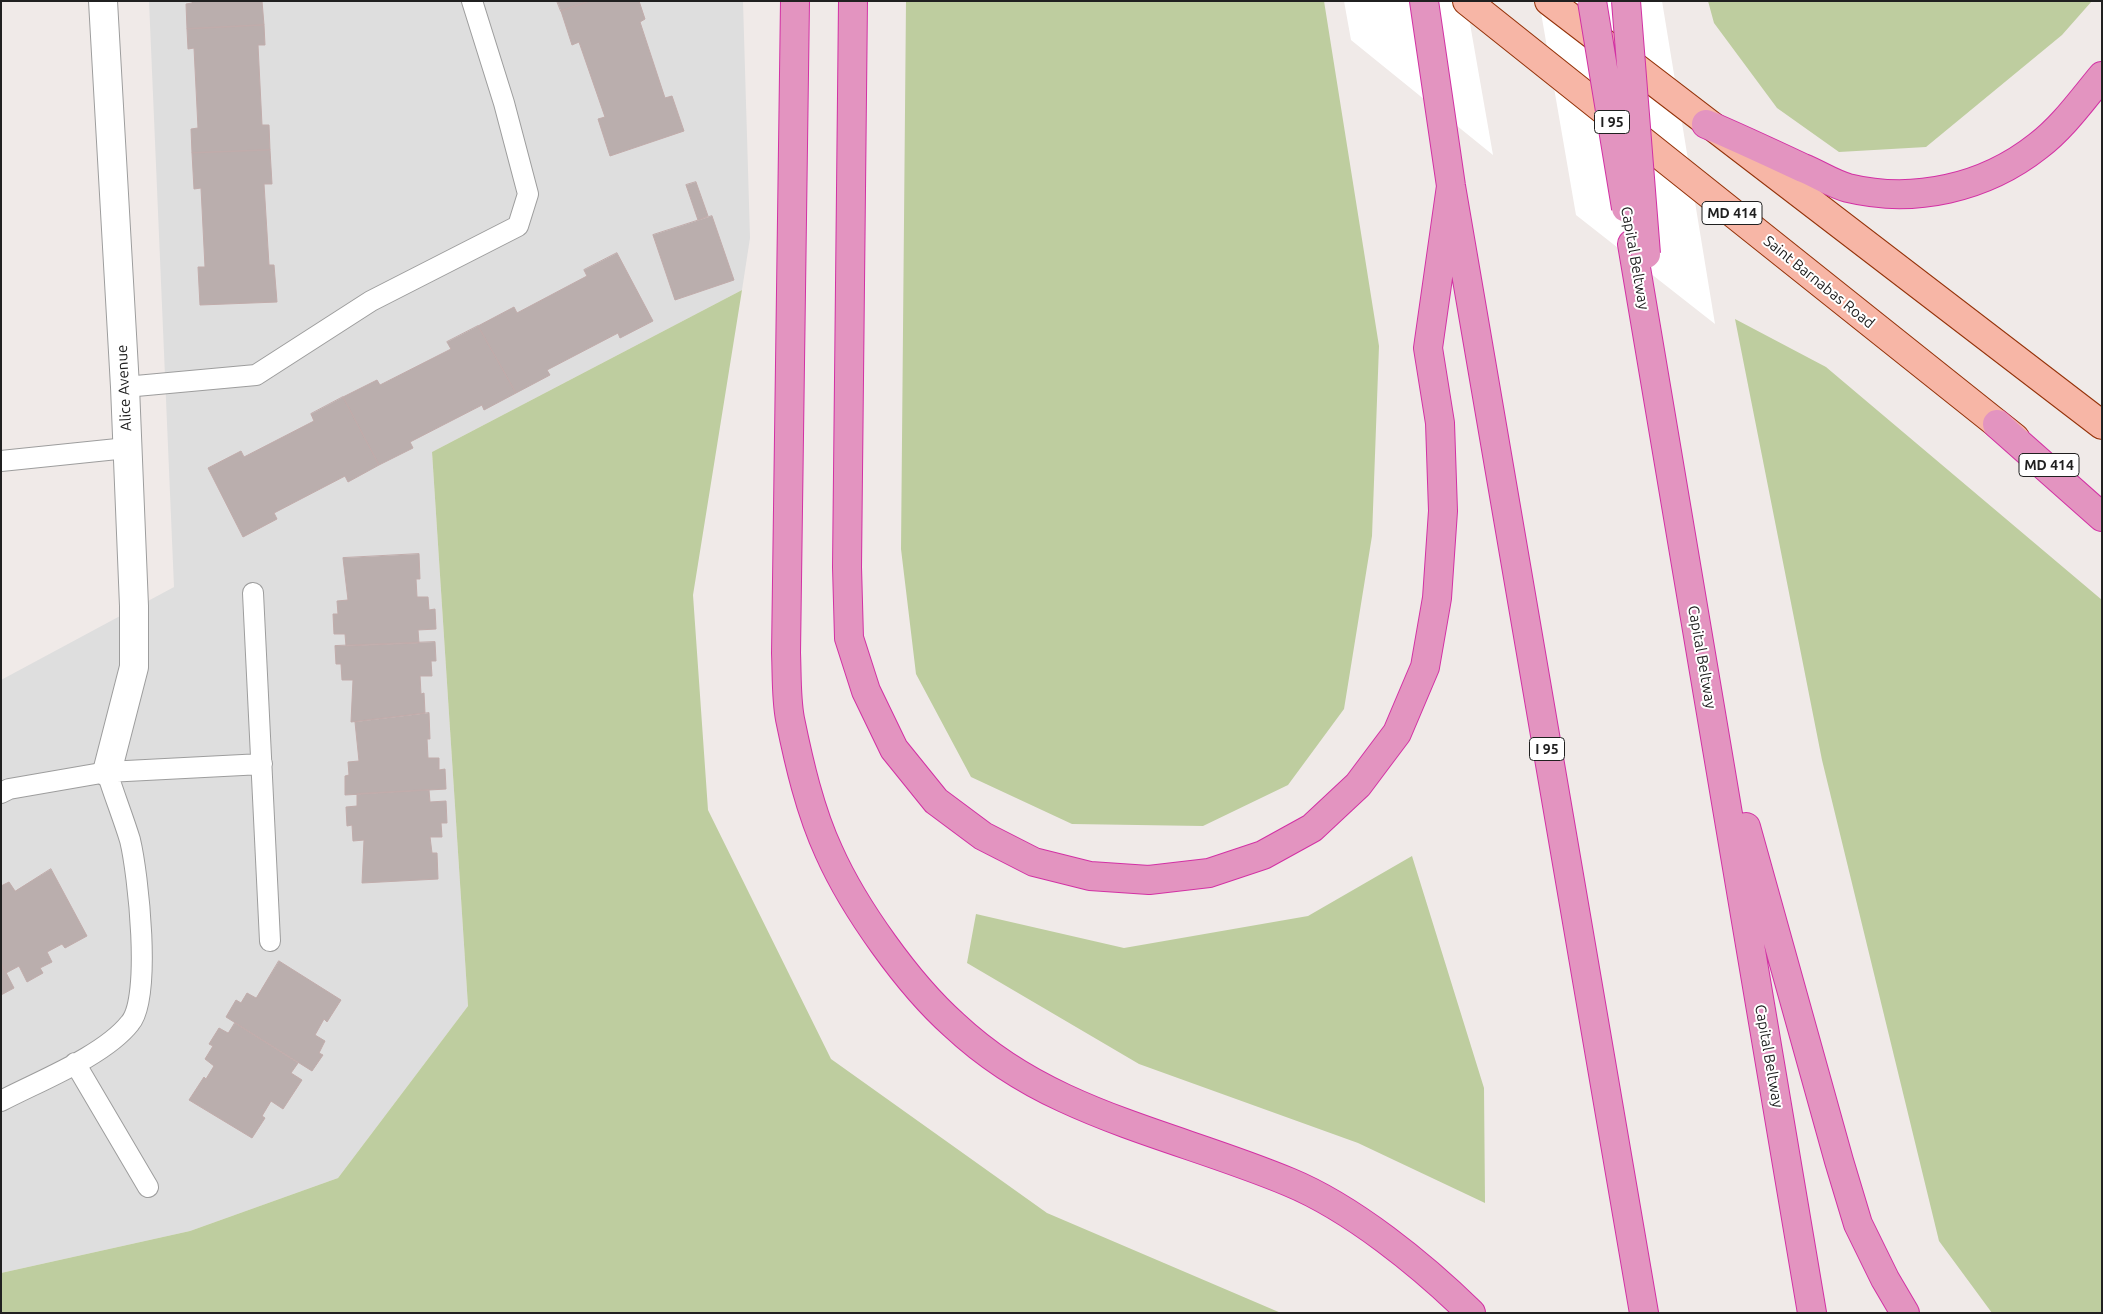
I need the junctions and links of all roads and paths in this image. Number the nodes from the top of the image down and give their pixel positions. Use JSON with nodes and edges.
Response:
{"nodes":[{"id":1,"x":103,"y":1,"type":"edge"},
{"id":2,"x":472,"y":1,"type":"edge"},
{"id":3,"x":795,"y":1,"type":"edge"},
{"id":4,"x":853,"y":1,"type":"edge"},
{"id":5,"x":1424,"y":1,"type":"edge"},
{"id":6,"x":1466,"y":1,"type":"edge"},
{"id":7,"x":1548,"y":1,"type":"edge"},
{"id":8,"x":1592,"y":1,"type":"edge"},
{"id":9,"x":1626,"y":1,"type":"edge"},
{"id":10,"x":2102,"y":76,"type":"edge"},
{"id":11,"x":1706,"y":124,"type":"junction"},
{"id":12,"x":1451,"y":186,"type":"junction"},
{"id":13,"x":1639,"y":249,"type":"junction"},
{"id":14,"x":125,"y":388,"type":"junction"},
{"id":15,"x":1997,"y":424,"type":"junction"},
{"id":16,"x":2102,"y":425,"type":"edge"},
{"id":17,"x":127,"y":448,"type":"junction"},
{"id":18,"x":1,"y":461,"type":"edge"},
{"id":19,"x":2102,"y":505,"type":"edge"},
{"id":20,"x":2102,"y":516,"type":"edge"},
{"id":21,"x":252,"y":593,"type":"dead end"},
{"id":22,"x":1707,"y":683,"type":"junction"},
{"id":23,"x":262,"y":764,"type":"junction"},
{"id":24,"x":107,"y":772,"type":"junction"},
{"id":25,"x":1,"y":792,"type":"edge"},
{"id":26,"x":270,"y":940,"type":"dead end"},
{"id":27,"x":75,"y":1063,"type":"junction"},
{"id":28,"x":1,"y":1101,"type":"edge"},
{"id":29,"x":148,"y":1188,"type":"dead end"},
{"id":30,"x":1471,"y":1313,"type":"edge"},
{"id":31,"x":1644,"y":1313,"type":"edge"},
{"id":32,"x":1812,"y":1313,"type":"edge"},
{"id":33,"x":1905,"y":1313,"type":"edge"}],
"edges":[{"from":1,"to":14,"type":"street","name":"Alice Avenue"},
{"from":2,"to":14,"type":"lane"},
{"from":3,"to":30,"type":"highway"},
{"from":4,"to":12,"type":"highway"},
{"from":5,"to":12,"type":"highway","number":"I 95"},
{"from":6,"to":15,"type":"main road","name":"Saint Barnabas Road","number":"MD 414"},
{"from":7,"to":11,"type":"main road"},
{"from":8,"to":13,"type":"highway","name":"Capital Beltway","number":"I 95","bridge":true},
{"from":9,"to":13,"type":"highway","bridge":true},
{"from":10,"to":11,"type":"highway"},
{"from":11,"to":16,"type":"main road"},
{"from":12,"to":31,"type":"highway","number":"I 95"},
{"from":13,"to":22,"type":"highway","name":"Capital Beltway","number":"I 95"},
{"from":14,"to":17,"type":"street","name":"Alice Avenue"},
{"from":15,"to":19,"type":"main road","name":"Saint Barnabas Road","number":"MD 414"},
{"from":15,"to":20,"type":"highway"},
{"from":17,"to":18,"type":"lane"},
{"from":17,"to":24,"type":"street","name":"Alice Avenue"},
{"from":21,"to":23,"type":"lane"},
{"from":22,"to":32,"type":"highway","name":"Capital Beltway","number":"I 95"},
{"from":22,"to":33,"type":"highway"},
{"from":23,"to":24,"type":"lane"},
{"from":23,"to":26,"type":"lane"},
{"from":24,"to":25,"type":"lane"},
{"from":24,"to":27,"type":"lane"},
{"from":27,"to":28,"type":"lane"},
{"from":27,"to":29,"type":"lane"}]}
